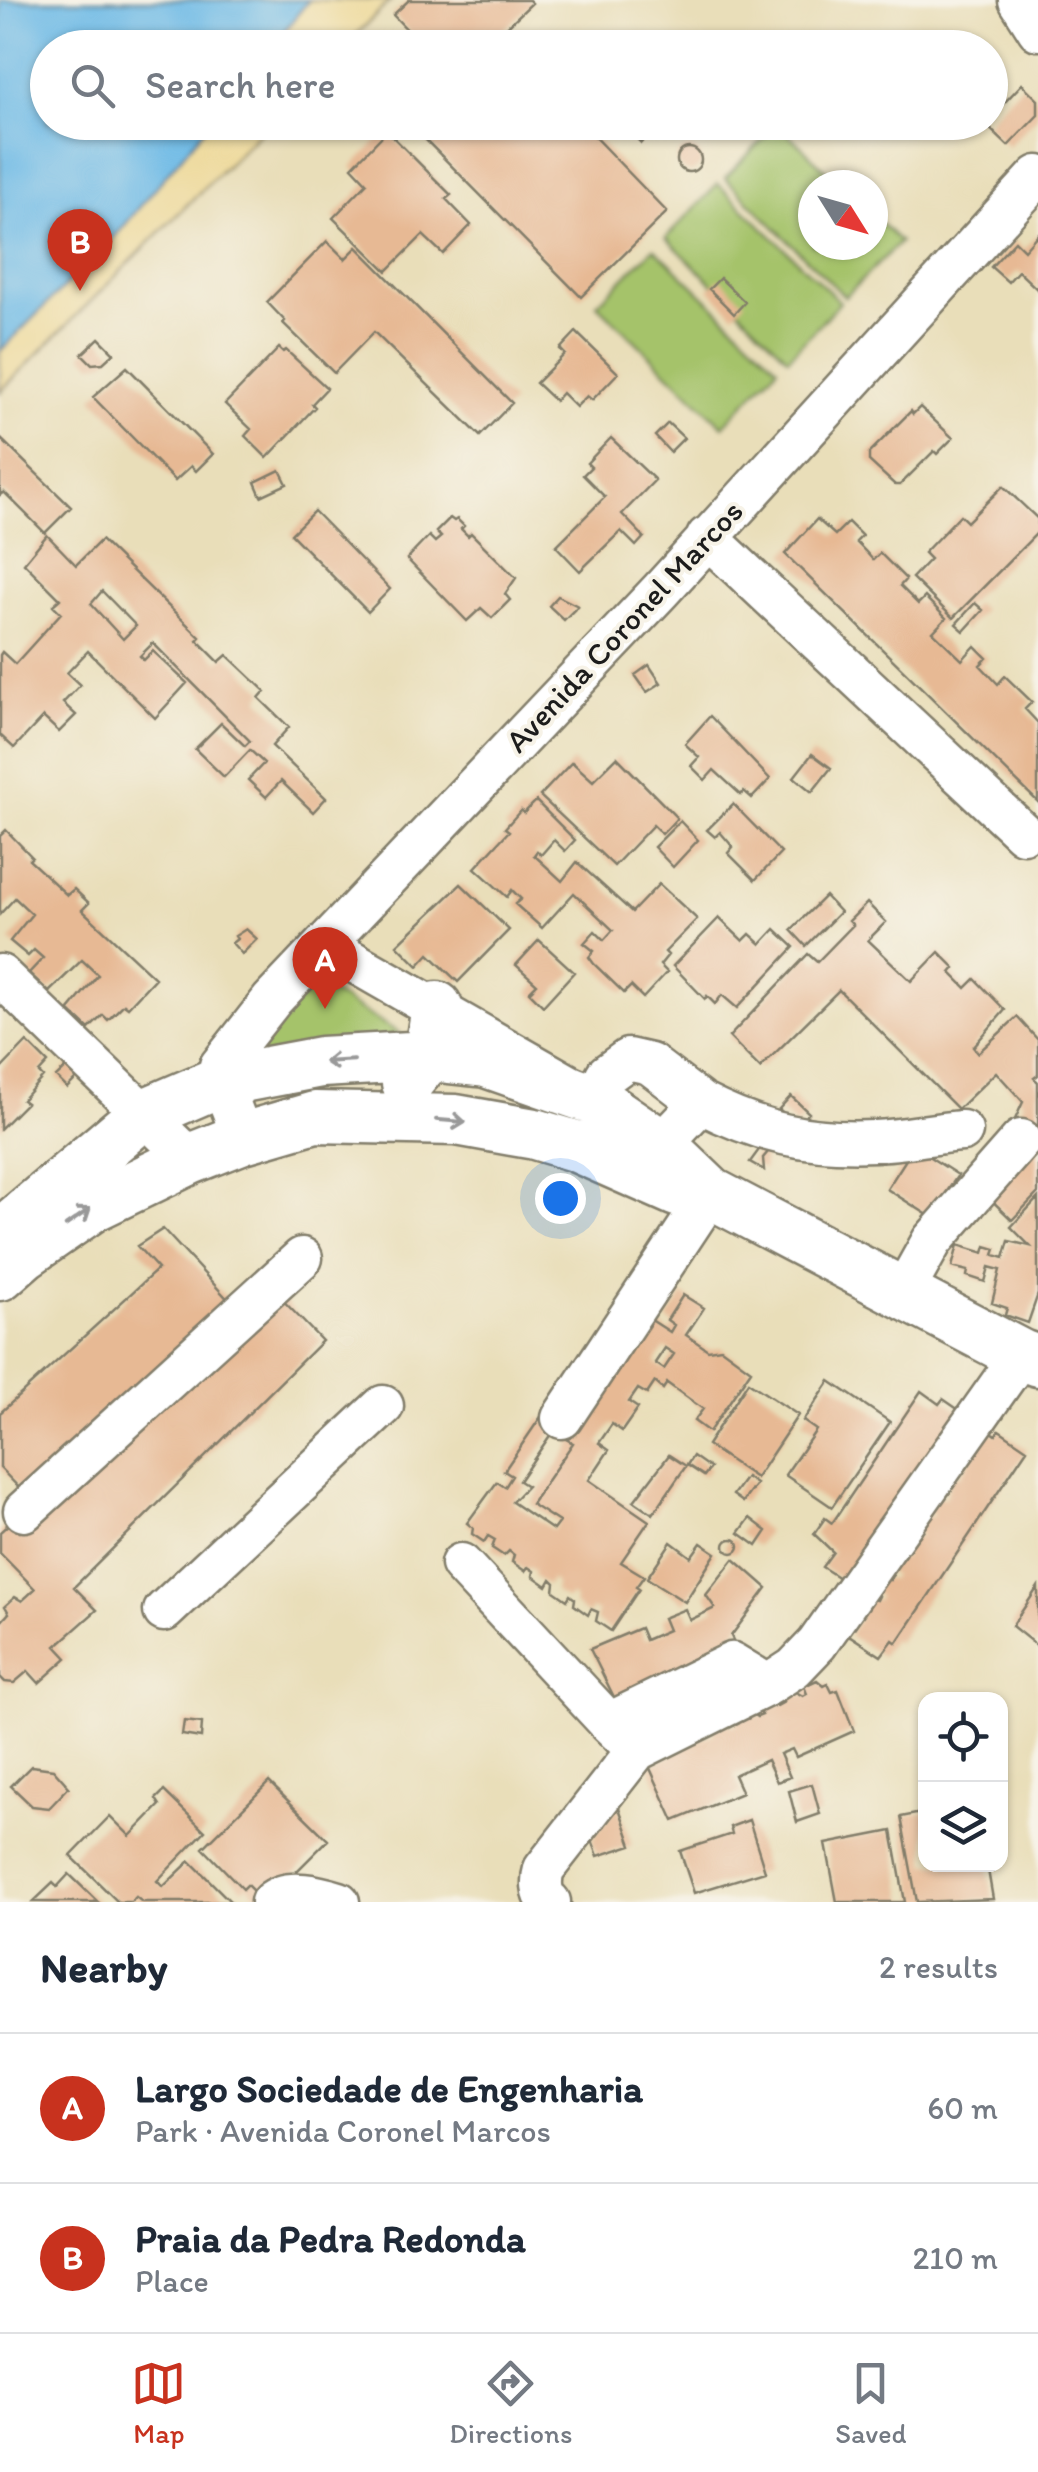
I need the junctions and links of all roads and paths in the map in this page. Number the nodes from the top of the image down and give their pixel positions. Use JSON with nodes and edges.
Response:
{"nodes":[{"id":1,"x":1019,"y":0,"type":"edge"},
{"id":2,"x":1038,"y":30,"type":"edge"},
{"id":3,"x":1038,"y":176,"type":"edge"},
{"id":4,"x":707,"y":538,"type":"junction"},
{"id":5,"x":1024,"y":832,"type":"dead end"},
{"id":6,"x":324,"y":944,"type":"junction"},
{"id":7,"x":0,"y":976,"type":"edge"},
{"id":8,"x":438,"y":1007,"type":"junction"},
{"id":9,"x":429,"y":1056,"type":"junction"},
{"id":10,"x":221,"y":1080,"type":"junction"},
{"id":11,"x":595,"y":1100,"type":"junction"},
{"id":12,"x":701,"y":1103,"type":"junction"},
{"id":13,"x":142,"y":1114,"type":"junction"},
{"id":14,"x":315,"y":1117,"type":"junction"},
{"id":15,"x":962,"y":1131,"type":"dead end"},
{"id":16,"x":244,"y":1138,"type":"junction"},
{"id":17,"x":1020,"y":1140,"type":"dead end"},
{"id":18,"x":661,"y":1145,"type":"junction"},
{"id":19,"x":190,"y":1159,"type":"junction"},
{"id":20,"x":712,"y":1193,"type":"junction"},
{"id":21,"x":0,"y":1235,"type":"edge"},
{"id":22,"x":302,"y":1258,"type":"dead end"},
{"id":23,"x":0,"y":1275,"type":"edge"},
{"id":24,"x":903,"y":1293,"type":"junction"},
{"id":25,"x":1029,"y":1359,"type":"edge"},
{"id":26,"x":383,"y":1406,"type":"dead end"},
{"id":27,"x":562,"y":1418,"type":"dead end"},
{"id":28,"x":24,"y":1510,"type":"dead end"},
{"id":29,"x":462,"y":1564,"type":"dead end"},
{"id":30,"x":164,"y":1611,"type":"dead end"},
{"id":31,"x":623,"y":1736,"type":"junction"},
{"id":32,"x":271,"y":1902,"type":"edge"},
{"id":33,"x":339,"y":1902,"type":"edge"},
{"id":34,"x":550,"y":1902,"type":"edge"}],
"edges":[{"from":1,"to":2,"type":"street"},
{"from":3,"to":4,"type":"street","name":"Avenida Coronel Marcos"},
{"from":4,"to":5,"type":"street"},
{"from":4,"to":6,"type":"street","name":"Avenida Coronel Marcos"},
{"from":6,"to":8,"type":"street"},
{"from":6,"to":10,"type":"street","name":"Avenida Coronel Marcos"},
{"from":7,"to":13,"type":"street"},
{"from":8,"to":9,"type":"main road"},
{"from":8,"to":11,"type":"street"},
{"from":9,"to":10,"type":"main road","one_way":true},
{"from":9,"to":11,"type":"main road"},
{"from":9,"to":14,"type":"main road"},
{"from":10,"to":13,"type":"main road"},
{"from":10,"to":16,"type":"street"},
{"from":11,"to":12,"type":"street"},
{"from":11,"to":18,"type":"main road"},
{"from":12,"to":15,"type":"street"},
{"from":12,"to":18,"type":"street"},
{"from":13,"to":19,"type":"street"},
{"from":13,"to":21,"type":"main road"},
{"from":14,"to":16,"type":"main road"},
{"from":14,"to":20,"type":"main road","one_way":true},
{"from":16,"to":19,"type":"main road"},
{"from":17,"to":24,"type":"street"},
{"from":18,"to":20,"type":"main road"},
{"from":23,"to":19,"type":"main road","one_way":true},
{"from":20,"to":24,"type":"main road"},
{"from":20,"to":27,"type":"street"},
{"from":22,"to":28,"type":"street"},
{"from":24,"to":25,"type":"main road"},
{"from":25,"to":31,"type":"street"},
{"from":26,"to":30,"type":"street"},
{"from":29,"to":31,"type":"street"},
{"from":31,"to":34,"type":"street"},
{"from":32,"to":33,"type":"street"}]}
